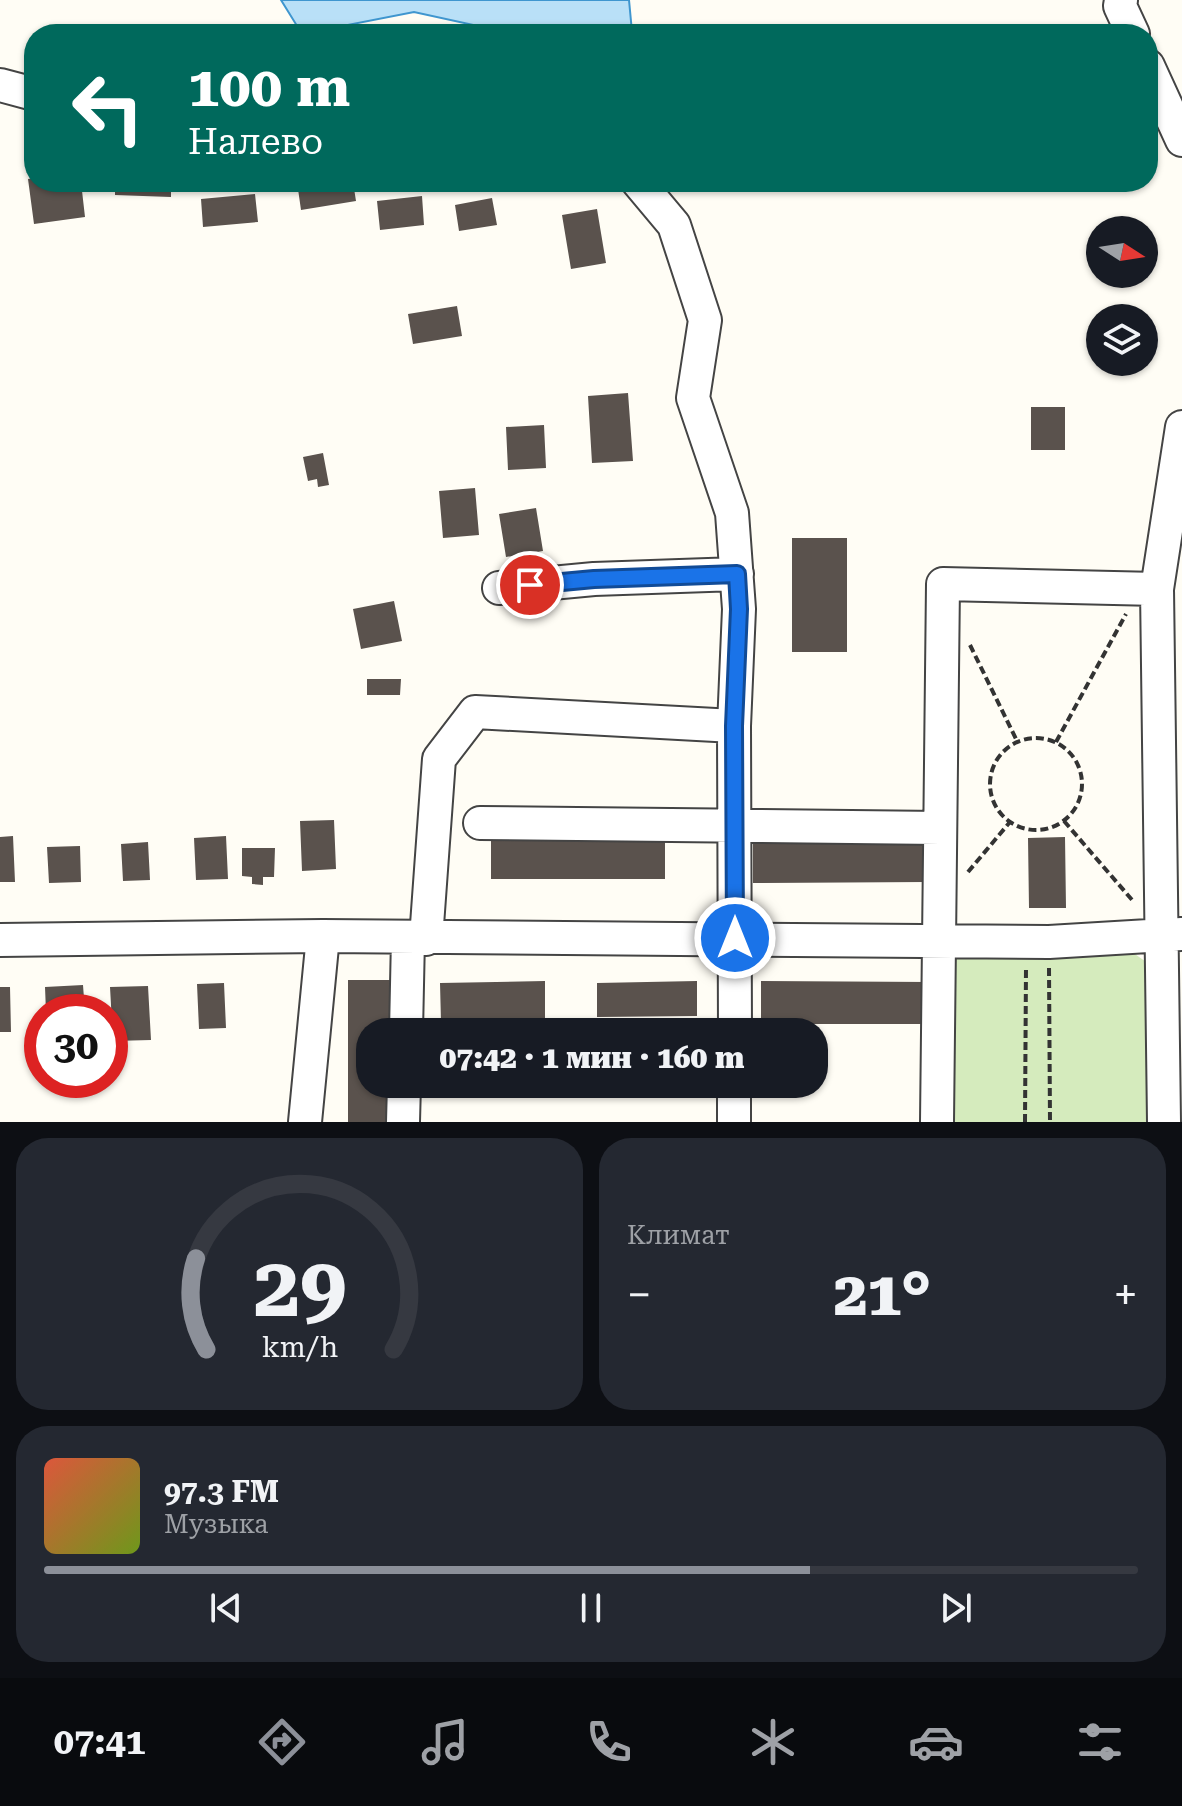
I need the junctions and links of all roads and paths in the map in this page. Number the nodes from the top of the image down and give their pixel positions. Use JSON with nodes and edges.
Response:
{"nodes":[{"id":1,"x":1121,"y":0,"type":"edge"},
{"id":2,"x":1128,"y":24,"type":"edge"},
{"id":3,"x":0,"y":85,"type":"edge"},
{"id":4,"x":1158,"y":88,"type":"edge"},
{"id":5,"x":24,"y":91,"type":"edge"},
{"id":6,"x":1182,"y":140,"type":"edge"},
{"id":7,"x":646,"y":192,"type":"edge"},
{"id":8,"x":1182,"y":427,"type":"edge"},
{"id":9,"x":737,"y":574,"type":"junction"},
{"id":10,"x":499,"y":588,"type":"dead end"},
{"id":11,"x":1148,"y":589,"type":"junction"},
{"id":12,"x":970,"y":644,"type":"dead end"},
{"id":13,"x":734,"y":726,"type":"junction"},
{"id":14,"x":1017,"y":742,"type":"junction"},
{"id":15,"x":1056,"y":742,"type":"junction"},
{"id":16,"x":1064,"y":821,"type":"junction"},
{"id":17,"x":1010,"y":822,"type":"junction"},
{"id":18,"x":480,"y":823,"type":"dead end"},
{"id":19,"x":735,"y":828,"type":"junction"},
{"id":20,"x":940,"y":828,"type":"junction"},
{"id":21,"x":940,"y":907,"type":"junction"},
{"id":22,"x":1171,"y":933,"type":"edge"},
{"id":23,"x":323,"y":936,"type":"junction"},
{"id":24,"x":417,"y":938,"type":"junction"},
{"id":25,"x":735,"y":938,"type":"junction"},
{"id":26,"x":0,"y":940,"type":"edge"},
{"id":27,"x":939,"y":941,"type":"junction"},
{"id":28,"x":1038,"y":942,"type":"junction"},
{"id":29,"x":408,"y":1018,"type":"edge"},
{"id":30,"x":735,"y":1018,"type":"edge"},
{"id":31,"x":404,"y":1098,"type":"edge"},
{"id":32,"x":734,"y":1098,"type":"edge"},
{"id":33,"x":305,"y":1122,"type":"edge"},
{"id":34,"x":403,"y":1122,"type":"edge"},
{"id":35,"x":734,"y":1122,"type":"edge"},
{"id":36,"x":937,"y":1122,"type":"edge"},
{"id":37,"x":1025,"y":1122,"type":"edge"},
{"id":38,"x":1050,"y":1122,"type":"edge"},
{"id":39,"x":1164,"y":1122,"type":"edge"}],
"edges":[{"from":1,"to":2,"type":"street"},
{"from":3,"to":5,"type":"street"},
{"from":4,"to":6,"type":"street"},
{"from":7,"to":9,"type":"street"},
{"from":8,"to":11,"type":"street"},
{"from":9,"to":10,"type":"street"},
{"from":9,"to":13,"type":"street"},
{"from":11,"to":15,"type":"path"},
{"from":11,"to":20,"type":"street"},
{"from":11,"to":22,"type":"street"},
{"from":12,"to":14,"type":"path"},
{"from":13,"to":19,"type":"street"},
{"from":13,"to":24,"type":"street"},
{"from":14,"to":15,"type":"path"},
{"from":14,"to":17,"type":"path"},
{"from":15,"to":16,"type":"path"},
{"from":16,"to":17,"type":"path"},
{"from":16,"to":22,"type":"path"},
{"from":17,"to":21,"type":"path"},
{"from":18,"to":19,"type":"street"},
{"from":19,"to":20,"type":"street"},
{"from":19,"to":25,"type":"street"},
{"from":20,"to":21,"type":"street"},
{"from":21,"to":27,"type":"street"},
{"from":22,"to":28,"type":"street"},
{"from":22,"to":39,"type":"street"},
{"from":23,"to":24,"type":"street"},
{"from":23,"to":26,"type":"street"},
{"from":23,"to":33,"type":"street"},
{"from":24,"to":25,"type":"street"},
{"from":24,"to":29,"type":"street"},
{"from":25,"to":27,"type":"street"},
{"from":25,"to":30,"type":"street"},
{"from":27,"to":28,"type":"street"},
{"from":27,"to":36,"type":"street"},
{"from":28,"to":37,"type":"path"},
{"from":28,"to":38,"type":"path"},
{"from":31,"to":34,"type":"street"},
{"from":32,"to":35,"type":"street"}]}
